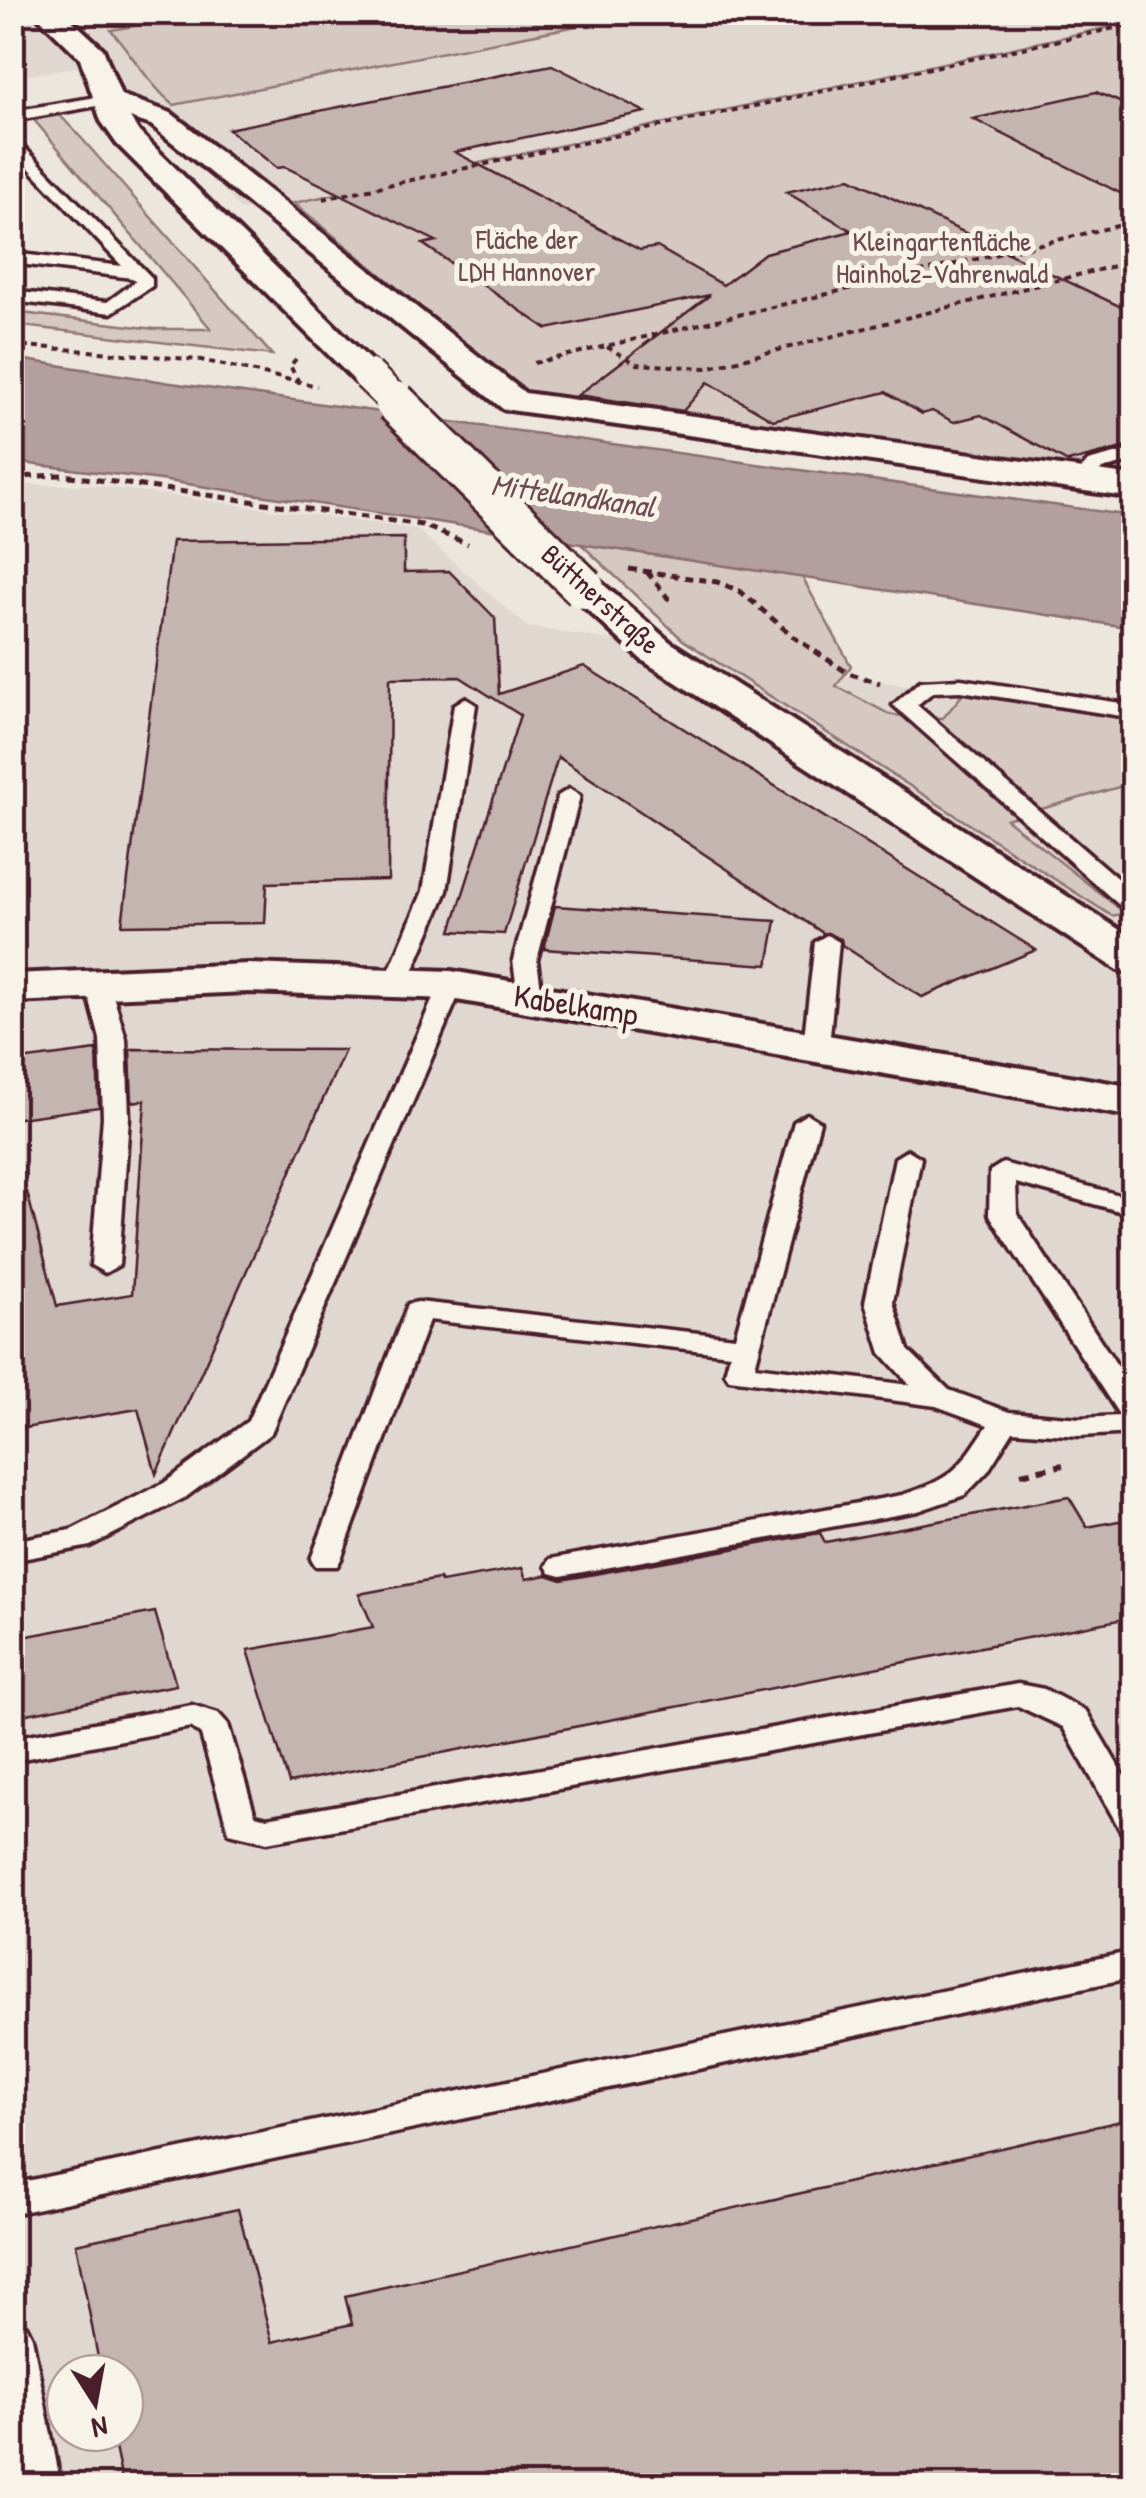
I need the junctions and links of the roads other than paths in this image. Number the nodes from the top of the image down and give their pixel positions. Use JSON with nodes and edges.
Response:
{"nodes":[{"id":1,"x":46,"y":12,"type":"edge"},
{"id":2,"x":108,"y":95,"type":"junction"},
{"id":3,"x":12,"y":103,"type":"edge"},
{"id":4,"x":12,"y":116,"type":"edge"},
{"id":5,"x":12,"y":140,"type":"edge"},
{"id":6,"x":12,"y":258,"type":"edge"},
{"id":7,"x":136,"y":273,"type":"junction"},
{"id":8,"x":12,"y":296,"type":"edge"},
{"id":9,"x":1134,"y":455,"type":"edge"},
{"id":10,"x":1082,"y":480,"type":"junction"},
{"id":11,"x":1134,"y":487,"type":"edge"},
{"id":12,"x":465,"y":705,"type":"dead end"},
{"id":13,"x":1134,"y":712,"type":"edge"},
{"id":14,"x":569,"y":796,"type":"dead end"},
{"id":15,"x":1134,"y":906,"type":"edge"},
{"id":16,"x":826,"y":942,"type":"dead end"},
{"id":17,"x":1131,"y":956,"type":"edge"},
{"id":18,"x":97,"y":982,"type":"junction"},
{"id":19,"x":396,"y":983,"type":"junction"},
{"id":20,"x":451,"y":986,"type":"junction"},
{"id":21,"x":12,"y":988,"type":"edge"},
{"id":22,"x":530,"y":997,"type":"junction"},
{"id":23,"x":816,"y":1046,"type":"junction"},
{"id":24,"x":1134,"y":1102,"type":"edge"},
{"id":25,"x":807,"y":1122,"type":"dead end"},
{"id":26,"x":908,"y":1158,"type":"dead end"},
{"id":27,"x":1134,"y":1207,"type":"edge"},
{"id":28,"x":105,"y":1265,"type":"dead end"},
{"id":29,"x":746,"y":1347,"type":"junction"},
{"id":30,"x":944,"y":1398,"type":"junction"},
{"id":31,"x":1134,"y":1414,"type":"edge"},
{"id":32,"x":1005,"y":1420,"type":"junction"},
{"id":33,"x":1134,"y":1424,"type":"edge"},
{"id":34,"x":12,"y":1551,"type":"edge"},
{"id":35,"x":326,"y":1558,"type":"dead end"},
{"id":36,"x":561,"y":1566,"type":"dead end"},
{"id":37,"x":12,"y":1750,"type":"edge"},
{"id":38,"x":1134,"y":1824,"type":"edge"},
{"id":39,"x":1134,"y":1964,"type":"edge"},
{"id":40,"x":12,"y":2200,"type":"edge"},
{"id":41,"x":12,"y":2337,"type":"edge"},
{"id":42,"x":40,"y":2486,"type":"edge"}],
"edges":[{"from":1,"to":2,"type":"street","name":"Büttnerstraße"},
{"from":2,"to":3,"type":"lane"},
{"from":2,"to":4,"type":"lane"},
{"from":2,"to":10,"type":"street"},
{"from":2,"to":17,"type":"street","name":"Büttnerstraße","bridge":true},
{"from":5,"to":7,"type":"lane"},
{"from":6,"to":7,"type":"lane"},
{"from":7,"to":8,"type":"lane"},
{"from":9,"to":10,"type":"lane"},
{"from":10,"to":11,"type":"street"},
{"from":12,"to":19,"type":"lane"},
{"from":13,"to":15,"type":"lane"},
{"from":14,"to":22,"type":"lane"},
{"from":16,"to":23,"type":"lane"},
{"from":18,"to":19,"type":"street","name":"Kabelkamp"},
{"from":18,"to":21,"type":"street","name":"Kabelkamp"},
{"from":18,"to":28,"type":"lane"},
{"from":19,"to":20,"type":"street","name":"Kabelkamp"},
{"from":20,"to":22,"type":"street","name":"Kabelkamp"},
{"from":20,"to":34,"type":"lane"},
{"from":22,"to":23,"type":"street","name":"Kabelkamp"},
{"from":23,"to":24,"type":"street","name":"Kabelkamp"},
{"from":25,"to":29,"type":"lane"},
{"from":26,"to":30,"type":"lane"},
{"from":27,"to":31,"type":"lane"},
{"from":29,"to":30,"type":"lane"},
{"from":29,"to":35,"type":"lane"},
{"from":30,"to":32,"type":"lane"},
{"from":32,"to":33,"type":"lane"},
{"from":32,"to":36,"type":"lane"},
{"from":37,"to":38,"type":"lane"},
{"from":39,"to":40,"type":"lane"},
{"from":41,"to":42,"type":"lane"}]}
